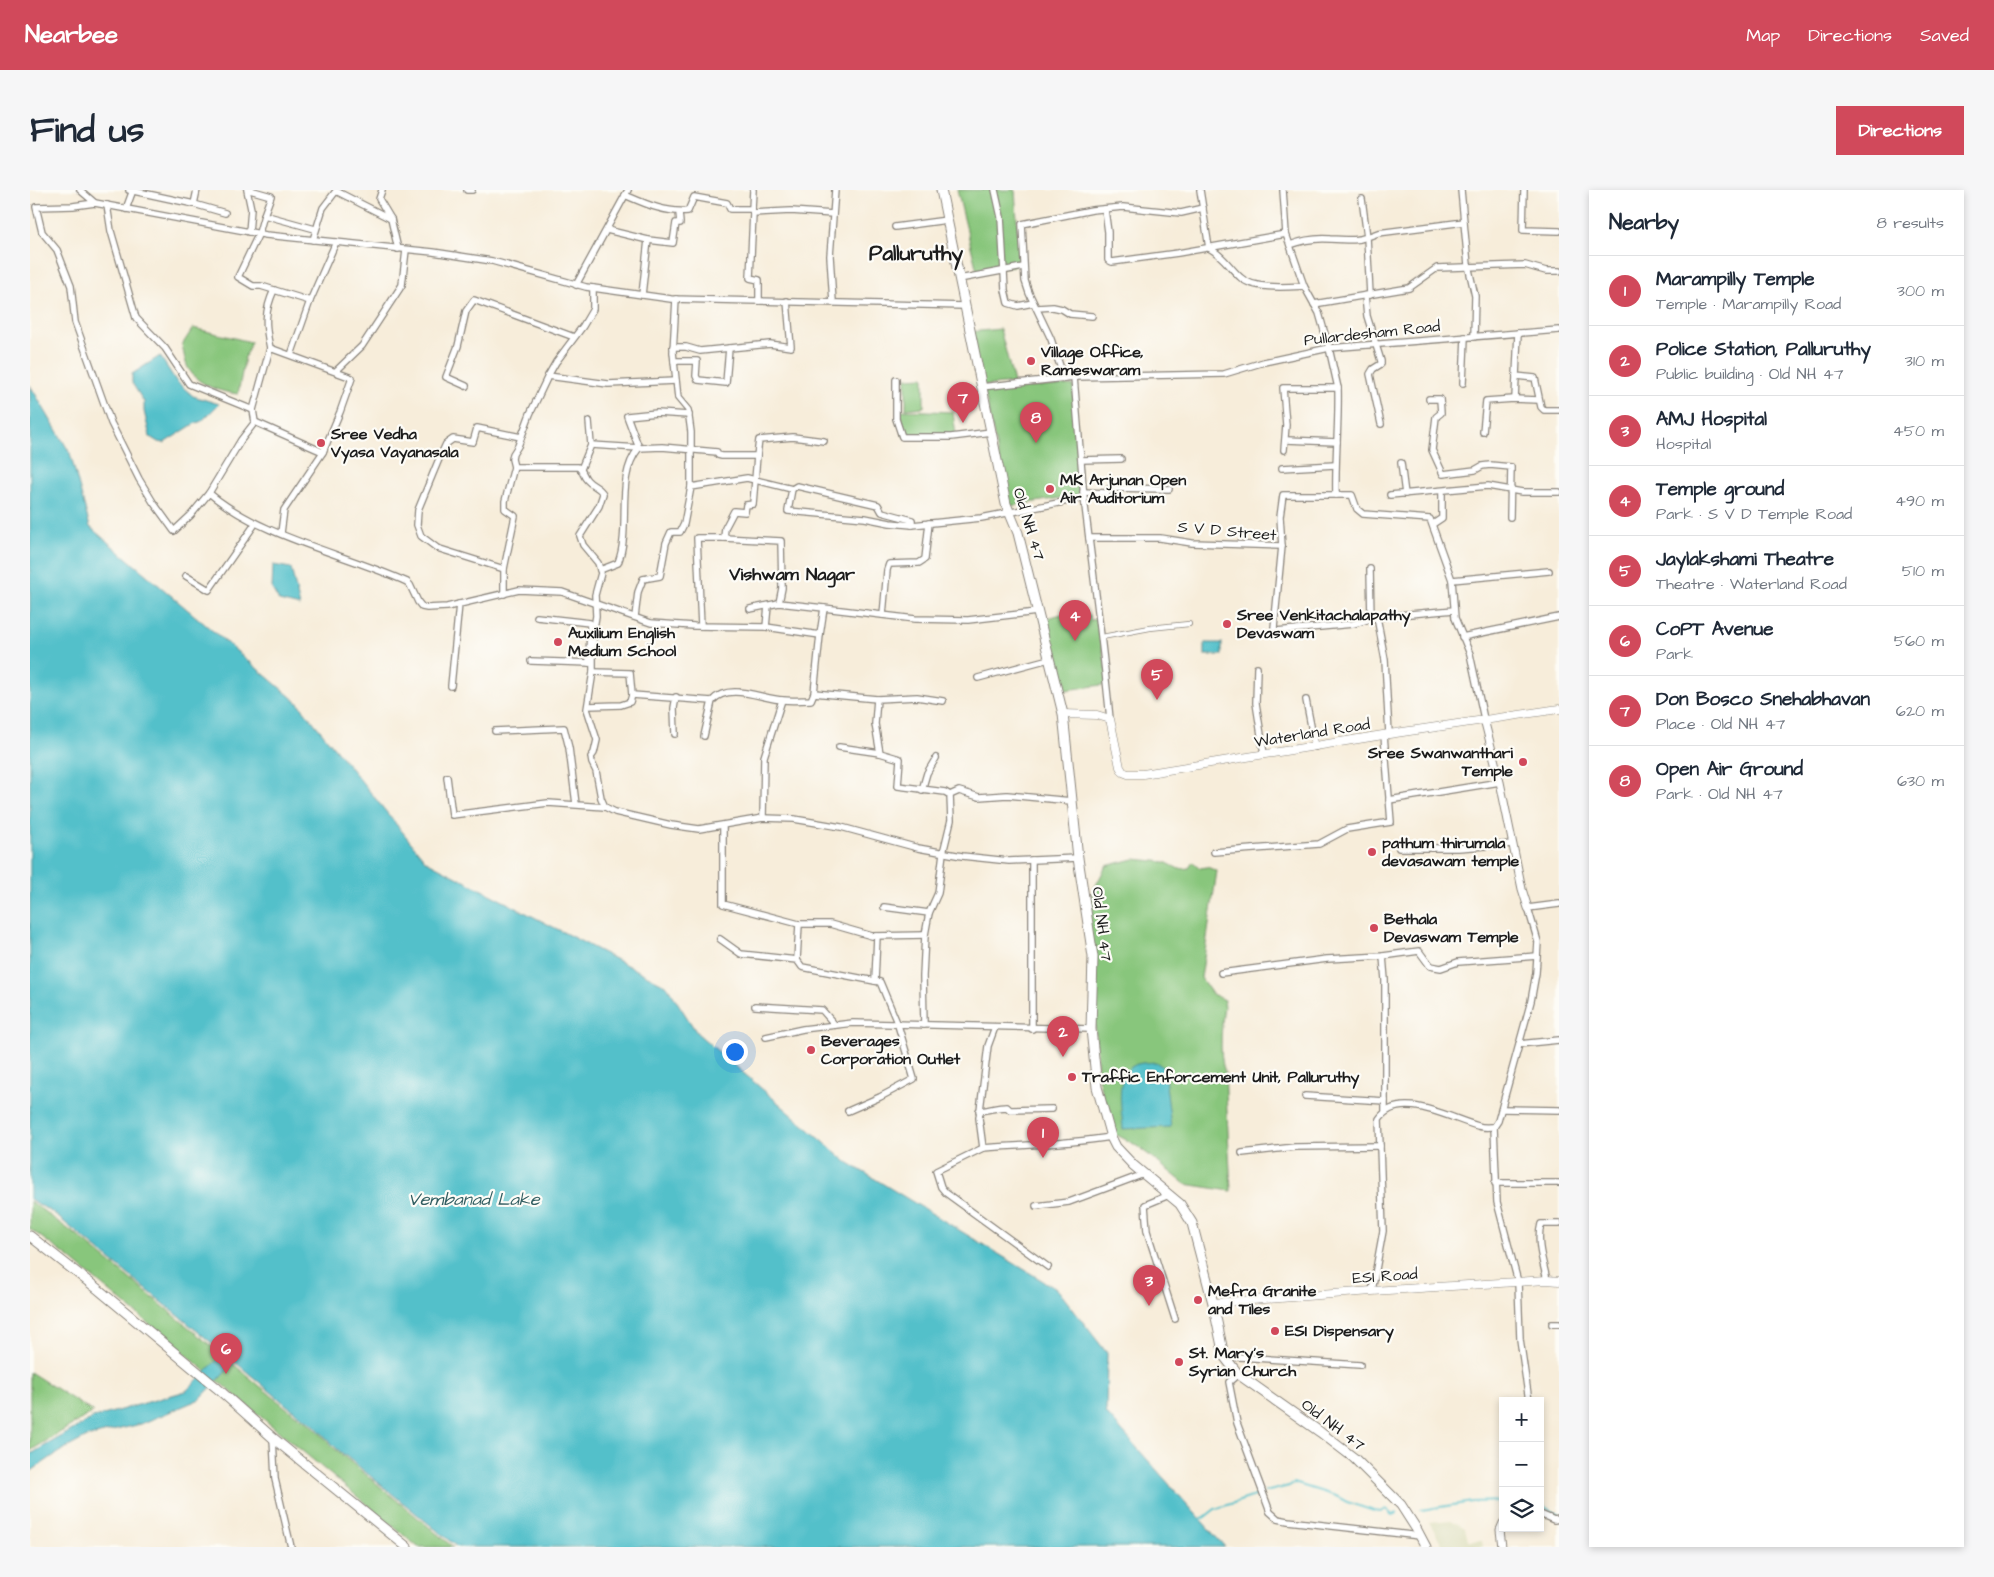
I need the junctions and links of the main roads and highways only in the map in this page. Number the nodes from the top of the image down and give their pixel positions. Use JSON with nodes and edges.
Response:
{"nodes":[{"id":1,"x":940,"y":190,"type":"edge"},
{"id":2,"x":1559,"y":709,"type":"edge"},
{"id":3,"x":1064,"y":714,"type":"junction"},
{"id":4,"x":30,"y":1236,"type":"edge"},
{"id":5,"x":1559,"y":1281,"type":"edge"},
{"id":6,"x":1213,"y":1303,"type":"junction"},
{"id":7,"x":407,"y":1547,"type":"edge"},
{"id":8,"x":1426,"y":1547,"type":"edge"}],
"edges":[{"from":1,"to":3,"type":"main road","name":"Old NH 47"},
{"from":2,"to":3,"type":"main road","name":"Waterland Road"},
{"from":3,"to":6,"type":"main road","name":"Old NH 47"},
{"from":4,"to":7,"type":"main road"},
{"from":5,"to":6,"type":"main road","name":"ESI Road"},
{"from":6,"to":8,"type":"main road","name":"Old NH 47"}]}
